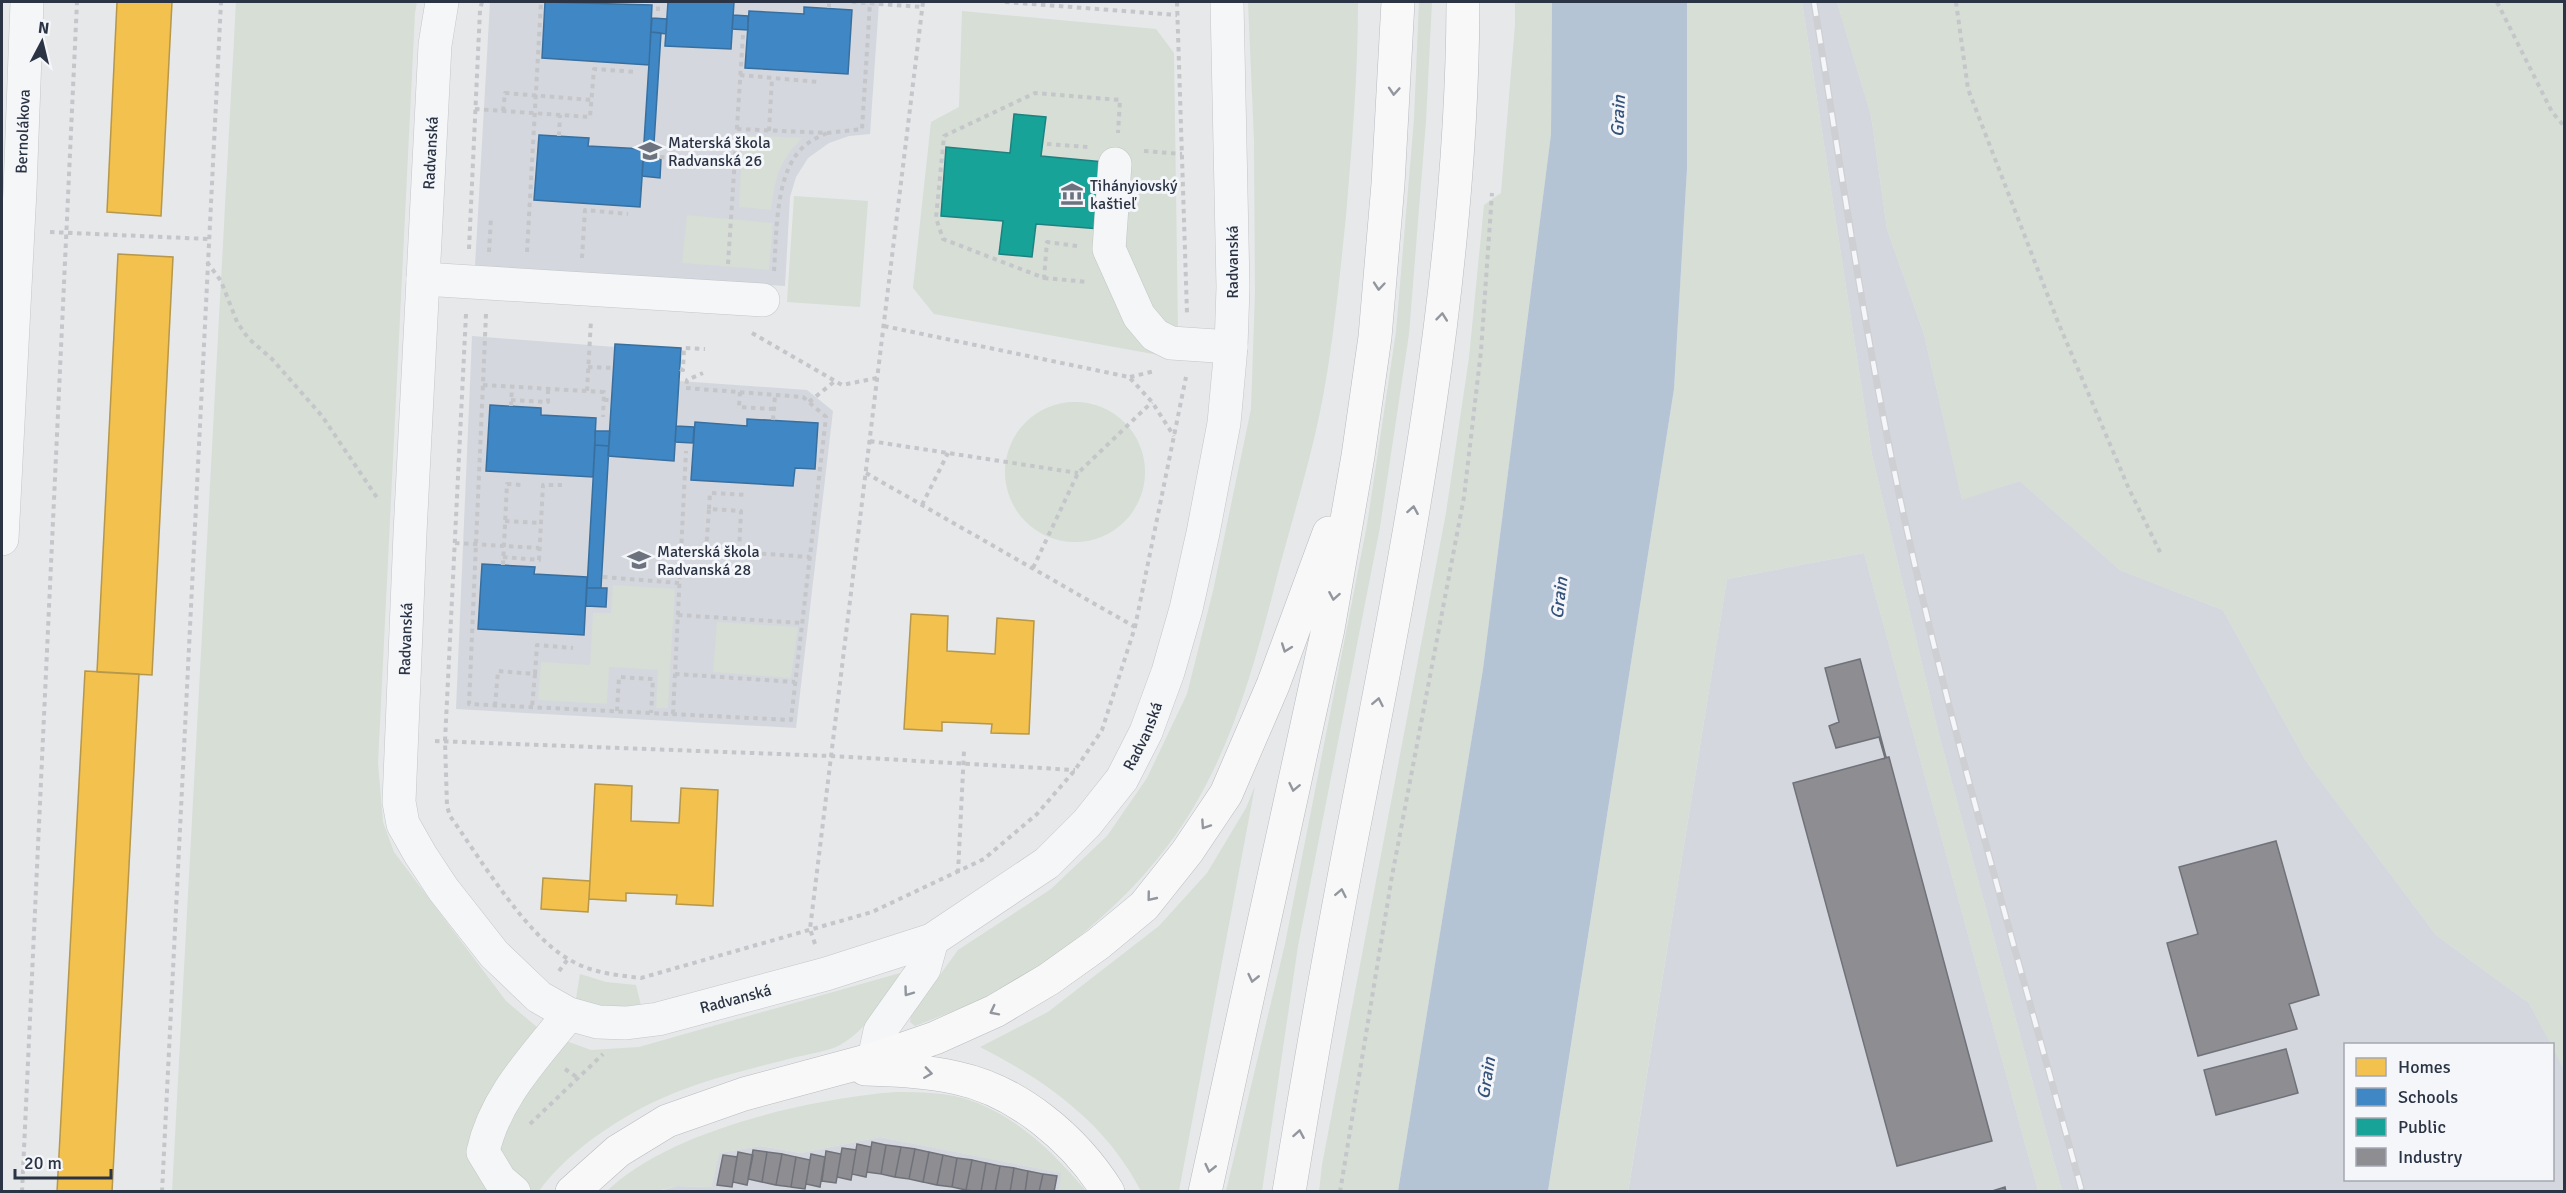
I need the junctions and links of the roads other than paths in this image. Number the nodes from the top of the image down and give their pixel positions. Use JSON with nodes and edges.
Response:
{"nodes":[{"id":1,"x":27,"y":2,"type":"edge"},
{"id":2,"x":442,"y":2,"type":"edge"},
{"id":3,"x":1227,"y":2,"type":"edge"},
{"id":4,"x":1398,"y":2,"type":"edge"},
{"id":5,"x":1463,"y":2,"type":"edge"},
{"id":6,"x":1126,"y":158,"type":"road end"},
{"id":7,"x":11,"y":189,"type":"edge"},
{"id":8,"x":423,"y":279,"type":"junction"},
{"id":9,"x":768,"y":287,"type":"road end"},
{"id":10,"x":1231,"y":347,"type":"junction"},
{"id":11,"x":1358,"y":456,"type":"junction"},
{"id":12,"x":4,"y":457,"type":"edge"},
{"id":13,"x":2,"y":539,"type":"edge"},
{"id":14,"x":932,"y":940,"type":"junction"},
{"id":15,"x":569,"y":1014,"type":"junction"},
{"id":16,"x":861,"y":1063,"type":"junction"},
{"id":17,"x":514,"y":1191,"type":"edge"},
{"id":18,"x":572,"y":1191,"type":"edge"},
{"id":19,"x":1108,"y":1191,"type":"edge"},
{"id":20,"x":1205,"y":1191,"type":"edge"},
{"id":21,"x":1289,"y":1191,"type":"edge"}],
"edges":[{"from":1,"to":7,"type":"street","name":"Bernolákova"},
{"from":2,"to":8,"type":"street","name":"Radvanská"},
{"from":3,"to":10,"type":"street","name":"Radvanská"},
{"from":4,"to":11,"type":"highway","one_way":true},
{"from":21,"to":5,"type":"highway","one_way":true},
{"from":6,"to":10,"type":"street"},
{"from":7,"to":12,"type":"street","name":"Bernolákova"},
{"from":8,"to":9,"type":"street"},
{"from":8,"to":15,"type":"street","name":"Radvanská"},
{"from":10,"to":14,"type":"street","name":"Radvanská"},
{"from":11,"to":16,"type":"highway","one_way":true},
{"from":11,"to":20,"type":"highway","one_way":true},
{"from":12,"to":13,"type":"street","name":"Bernolákova"},
{"from":14,"to":15,"type":"street","name":"Radvanská"},
{"from":14,"to":16,"type":"street","one_way":true},
{"from":15,"to":17,"type":"street"},
{"from":16,"to":18,"type":"highway"},
{"from":16,"to":19,"type":"highway","one_way":true}]}
